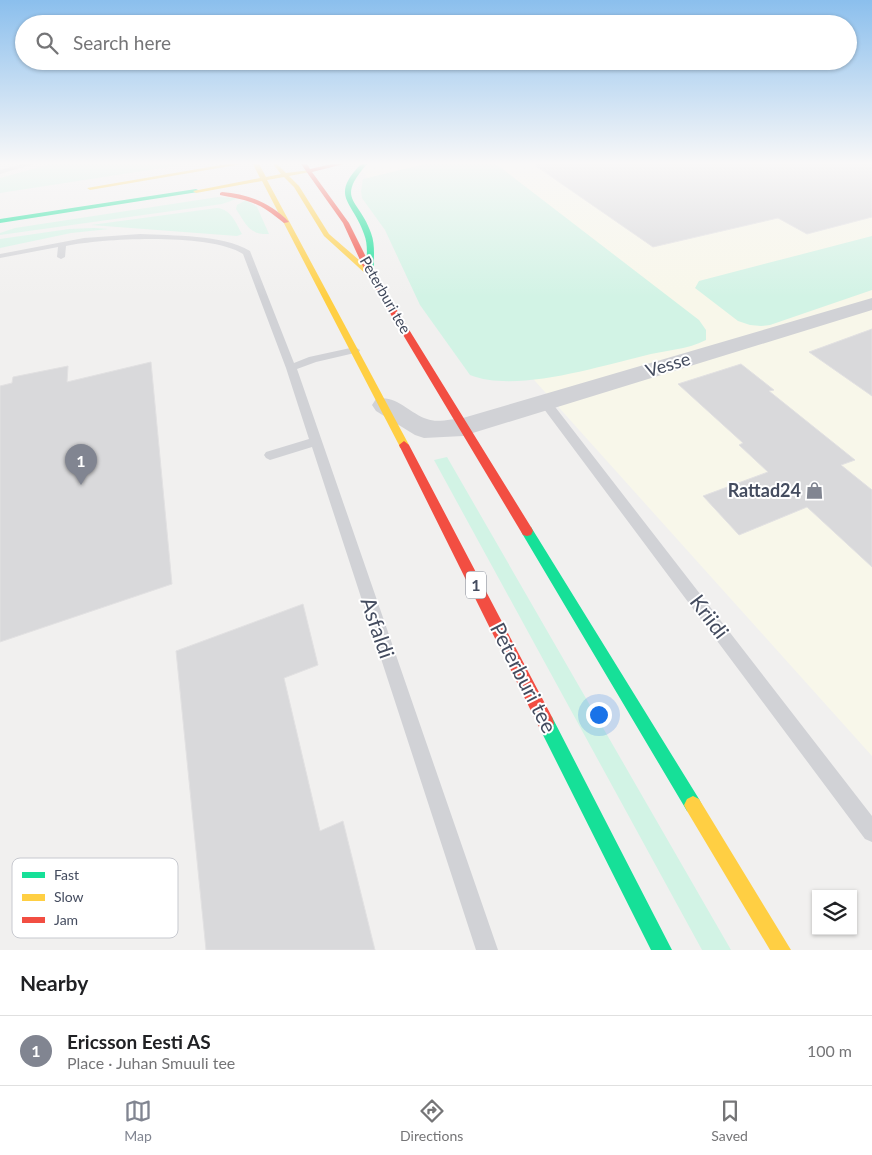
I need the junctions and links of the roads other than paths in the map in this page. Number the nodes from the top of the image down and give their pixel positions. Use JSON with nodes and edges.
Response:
{"nodes":[{"id":1,"x":67,"y":208,"type":"edge"},
{"id":2,"x":119,"y":208,"type":"edge"},
{"id":3,"x":269,"y":208,"type":"edge"},
{"id":4,"x":279,"y":208,"type":"edge"},
{"id":5,"x":310,"y":208,"type":"edge"},
{"id":6,"x":335,"y":208,"type":"edge"},
{"id":7,"x":353,"y":208,"type":"edge"},
{"id":8,"x":0,"y":221,"type":"edge"},
{"id":9,"x":286,"y":222,"type":"junction"},
{"id":10,"x":62,"y":244,"type":"junction"},
{"id":11,"x":0,"y":256,"type":"edge"},
{"id":12,"x":61,"y":257,"type":"dead end"},
{"id":13,"x":370,"y":273,"type":"junction"},
{"id":14,"x":872,"y":304,"type":"edge"},
{"id":15,"x":355,"y":350,"type":"junction"},
{"id":16,"x":291,"y":368,"type":"junction"},
{"id":17,"x":545,"y":402,"type":"junction"},
{"id":18,"x":384,"y":405,"type":"junction"},
{"id":19,"x":463,"y":427,"type":"junction"},
{"id":20,"x":314,"y":442,"type":"junction"},
{"id":21,"x":270,"y":455,"type":"dead end"},
{"id":22,"x":872,"y":832,"type":"edge"},
{"id":23,"x":487,"y":950,"type":"edge"},
{"id":24,"x":662,"y":950,"type":"edge"},
{"id":25,"x":781,"y":950,"type":"edge"}],
"edges":[{"from":1,"to":8,"type":"main road"},
{"from":2,"to":8,"type":"main road"},
{"from":3,"to":9,"type":"main road"},
{"from":4,"to":9,"type":"main road","name":"Peterburi tee","number":"1"},
{"from":5,"to":13,"type":"main road"},
{"from":6,"to":13,"type":"main road","name":"Peterburi tee"},
{"from":7,"to":13,"type":"main road"},
{"from":9,"to":15,"type":"main road","name":"Peterburi tee","number":"1"},
{"from":10,"to":11,"type":"lane","name":"Asfaldi"},
{"from":10,"to":12,"type":"lane"},
{"from":10,"to":16,"type":"lane","name":"Asfaldi"},
{"from":13,"to":19,"type":"main road","name":"Peterburi tee"},
{"from":14,"to":17,"type":"street","name":"Vesse"},
{"from":15,"to":16,"type":"lane"},
{"from":15,"to":18,"type":"main road","name":"Peterburi tee","number":"1"},
{"from":16,"to":20,"type":"lane","name":"Asfaldi"},
{"from":17,"to":19,"type":"street","name":"Vesse"},
{"from":17,"to":22,"type":"lane","name":"Kriidi"},
{"from":18,"to":19,"type":"street"},
{"from":18,"to":24,"type":"main road","name":"Peterburi tee","number":"1"},
{"from":19,"to":25,"type":"main road","name":"Peterburi tee"},
{"from":20,"to":21,"type":"lane"},
{"from":20,"to":23,"type":"lane","name":"Asfaldi"}]}
